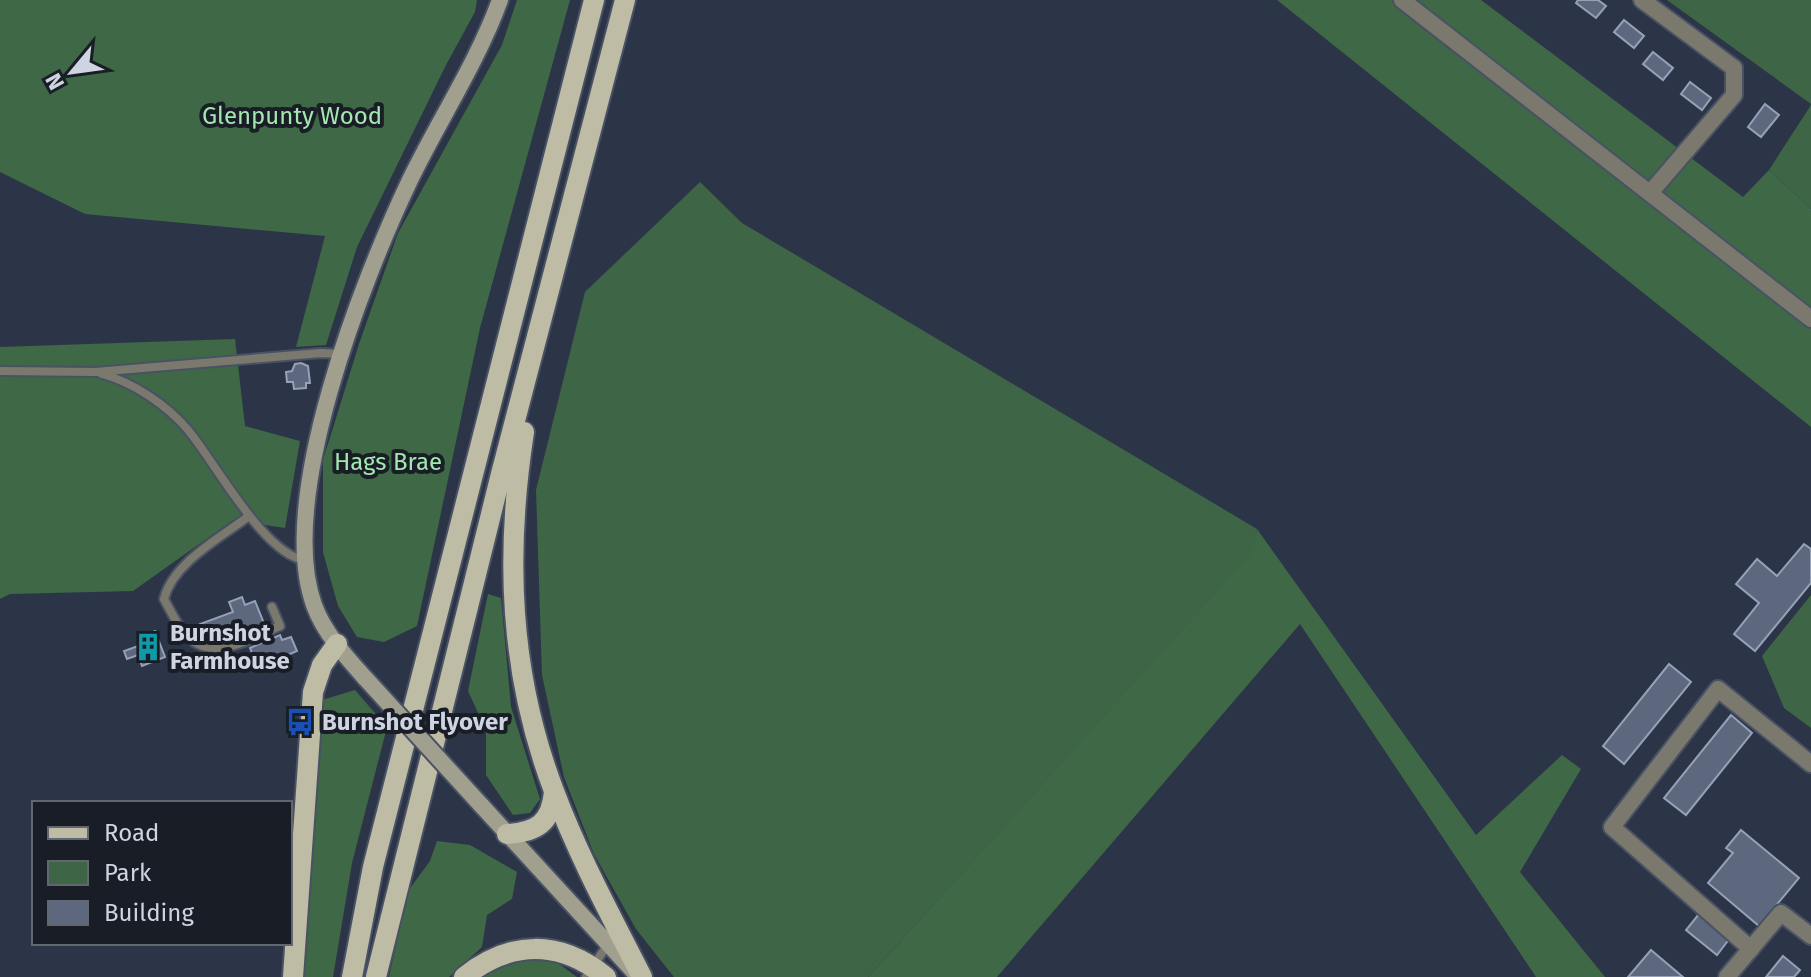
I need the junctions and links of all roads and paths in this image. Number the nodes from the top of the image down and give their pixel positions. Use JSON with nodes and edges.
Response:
{"nodes":[{"id":1,"x":500,"y":0,"type":"edge"},
{"id":2,"x":594,"y":0,"type":"edge"},
{"id":3,"x":625,"y":0,"type":"edge"},
{"id":4,"x":1402,"y":0,"type":"edge"},
{"id":5,"x":1642,"y":0,"type":"edge"},
{"id":6,"x":1650,"y":193,"type":"junction"},
{"id":7,"x":1811,"y":319,"type":"edge"},
{"id":8,"x":538,"y":337,"type":"junction"},
{"id":9,"x":342,"y":355,"type":"junction"},
{"id":10,"x":0,"y":371,"type":"edge"},
{"id":11,"x":95,"y":372,"type":"junction"},
{"id":12,"x":249,"y":516,"type":"junction"},
{"id":13,"x":306,"y":561,"type":"junction"},
{"id":14,"x":272,"y":607,"type":"dead end"},
{"id":15,"x":337,"y":644,"type":"junction"},
{"id":16,"x":1811,"y":764,"type":"edge"},
{"id":17,"x":554,"y":792,"type":"junction"},
{"id":18,"x":507,"y":834,"type":"junction"},
{"id":19,"x":1811,"y":936,"type":"edge"},
{"id":20,"x":613,"y":938,"type":"junction"},
{"id":21,"x":1751,"y":949,"type":"junction"},
{"id":22,"x":595,"y":973,"type":"edge"},
{"id":23,"x":293,"y":977,"type":"edge"},
{"id":24,"x":352,"y":977,"type":"edge"},
{"id":25,"x":376,"y":977,"type":"edge"},
{"id":26,"x":464,"y":977,"type":"edge"},
{"id":27,"x":640,"y":977,"type":"edge"},
{"id":28,"x":1727,"y":977,"type":"edge"}],
"edges":[{"from":1,"to":9,"type":"street"},
{"from":2,"to":24,"type":"main road"},
{"from":3,"to":8,"type":"main road"},
{"from":4,"to":6,"type":"street"},
{"from":5,"to":6,"type":"street"},
{"from":6,"to":7,"type":"street"},
{"from":8,"to":17,"type":"main road"},
{"from":8,"to":25,"type":"main road"},
{"from":9,"to":11,"type":"lane"},
{"from":9,"to":13,"type":"street"},
{"from":10,"to":11,"type":"lane"},
{"from":11,"to":12,"type":"lane"},
{"from":12,"to":13,"type":"lane"},
{"from":12,"to":14,"type":"lane"},
{"from":13,"to":15,"type":"street"},
{"from":15,"to":18,"type":"street","bridge":true},
{"from":15,"to":23,"type":"main road"},
{"from":16,"to":21,"type":"street"},
{"from":17,"to":18,"type":"main road"},
{"from":17,"to":20,"type":"main road"},
{"from":18,"to":20,"type":"street"},
{"from":19,"to":21,"type":"street"},
{"from":20,"to":22,"type":"lane"},
{"from":20,"to":27,"type":"main road"},
{"from":21,"to":28,"type":"street"},
{"from":22,"to":26,"type":"main road"}]}
